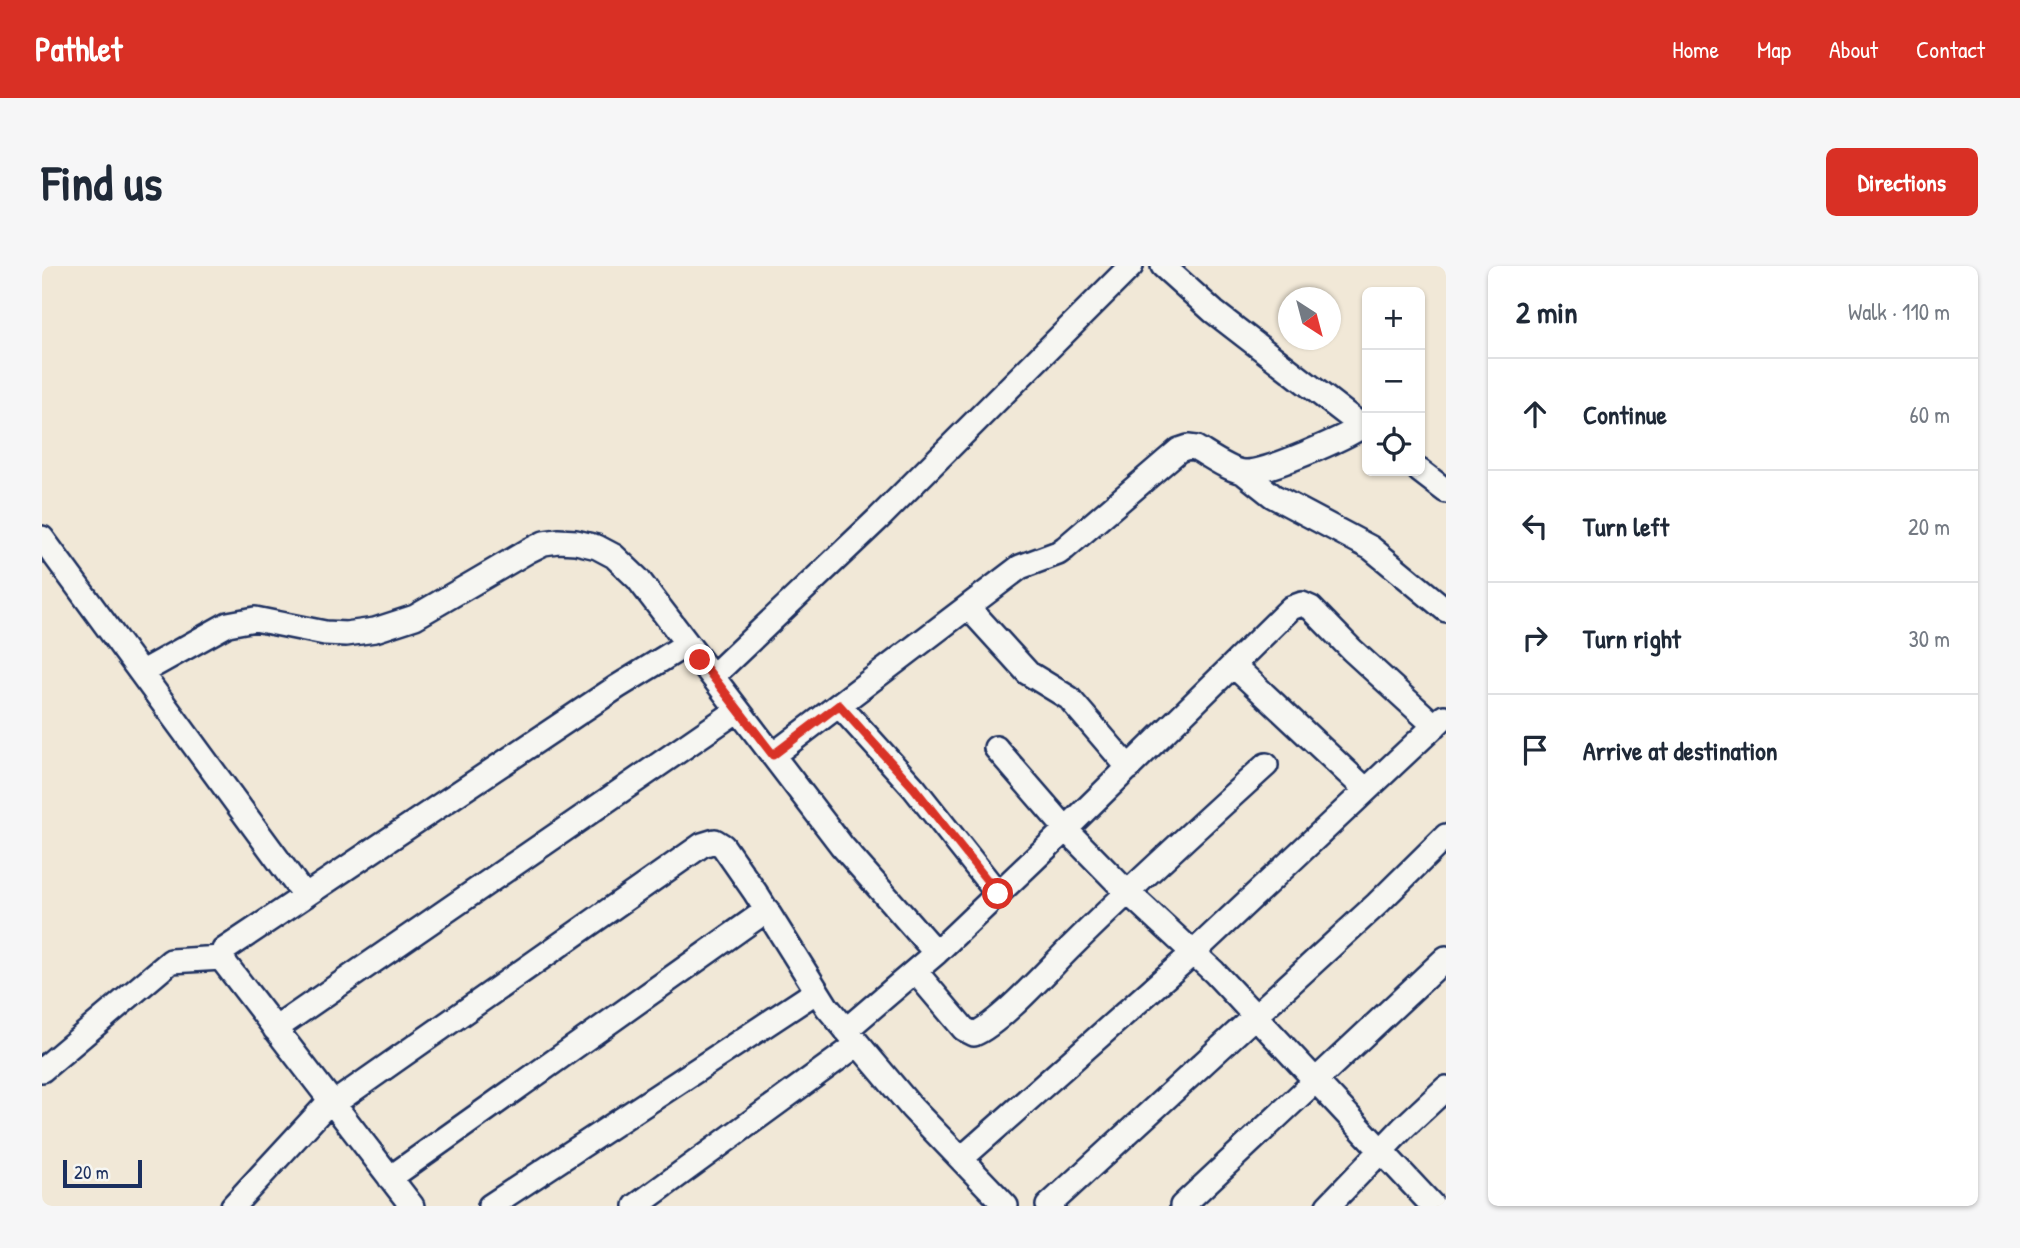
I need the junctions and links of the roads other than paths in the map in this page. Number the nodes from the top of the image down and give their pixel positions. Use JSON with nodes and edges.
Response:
{"nodes":[{"id":1,"x":1131,"y":266,"type":"edge"},
{"id":2,"x":1163,"y":266,"type":"edge"},
{"id":3,"x":1362,"y":426,"type":"edge"},
{"id":4,"x":1362,"y":429,"type":"edge"},
{"id":5,"x":1244,"y":473,"type":"junction"},
{"id":6,"x":1425,"y":475,"type":"edge"},
{"id":7,"x":1446,"y":491,"type":"edge"},
{"id":8,"x":42,"y":538,"type":"edge"},
{"id":9,"x":968,"y":607,"type":"junction"},
{"id":10,"x":1446,"y":610,"type":"edge"},
{"id":11,"x":687,"y":644,"type":"junction"},
{"id":12,"x":1233,"y":665,"type":"junction"},
{"id":13,"x":142,"y":672,"type":"junction"},
{"id":14,"x":712,"y":676,"type":"junction"},
{"id":15,"x":839,"y":705,"type":"junction"},
{"id":16,"x":738,"y":710,"type":"junction"},
{"id":17,"x":1441,"y":721,"type":"edge"},
{"id":18,"x":996,"y":748,"type":"dead end"},
{"id":19,"x":773,"y":755,"type":"junction"},
{"id":20,"x":1266,"y":765,"type":"dead end"},
{"id":21,"x":1129,"y":768,"type":"junction"},
{"id":22,"x":1365,"y":789,"type":"junction"},
{"id":23,"x":1066,"y":830,"type":"junction"},
{"id":24,"x":1446,"y":836,"type":"edge"},
{"id":25,"x":1127,"y":892,"type":"junction"},
{"id":26,"x":998,"y":894,"type":"junction"},
{"id":27,"x":304,"y":895,"type":"junction"},
{"id":28,"x":767,"y":910,"type":"junction"},
{"id":29,"x":936,"y":953,"type":"junction"},
{"id":30,"x":1194,"y":953,"type":"junction"},
{"id":31,"x":222,"y":958,"type":"junction"},
{"id":32,"x":1446,"y":958,"type":"edge"},
{"id":33,"x":915,"y":971,"type":"junction"},
{"id":34,"x":817,"y":991,"type":"junction"},
{"id":35,"x":1255,"y":1016,"type":"junction"},
{"id":36,"x":275,"y":1029,"type":"junction"},
{"id":37,"x":852,"y":1037,"type":"junction"},
{"id":38,"x":42,"y":1070,"type":"edge"},
{"id":39,"x":1316,"y":1080,"type":"junction"},
{"id":40,"x":1446,"y":1088,"type":"edge"},
{"id":41,"x":332,"y":1102,"type":"junction"},
{"id":42,"x":1382,"y":1150,"type":"junction"},
{"id":43,"x":961,"y":1159,"type":"junction"},
{"id":44,"x":390,"y":1178,"type":"junction"},
{"id":45,"x":233,"y":1206,"type":"edge"},
{"id":46,"x":412,"y":1206,"type":"edge"},
{"id":47,"x":490,"y":1206,"type":"edge"},
{"id":48,"x":636,"y":1206,"type":"edge"},
{"id":49,"x":1006,"y":1206,"type":"edge"},
{"id":50,"x":1048,"y":1206,"type":"edge"},
{"id":51,"x":1182,"y":1206,"type":"edge"},
{"id":52,"x":1328,"y":1206,"type":"edge"},
{"id":53,"x":1433,"y":1206,"type":"edge"}],
"edges":[{"from":1,"to":14,"type":"street"},
{"from":2,"to":3,"type":"street"},
{"from":4,"to":5,"type":"street"},
{"from":5,"to":9,"type":"street"},
{"from":5,"to":10,"type":"street"},
{"from":6,"to":7,"type":"street"},
{"from":8,"to":13,"type":"street"},
{"from":9,"to":15,"type":"street"},
{"from":9,"to":21,"type":"street"},
{"from":11,"to":13,"type":"street"},
{"from":11,"to":14,"type":"street"},
{"from":11,"to":27,"type":"street"},
{"from":12,"to":17,"type":"street"},
{"from":12,"to":21,"type":"street"},
{"from":12,"to":22,"type":"street"},
{"from":13,"to":27,"type":"street"},
{"from":14,"to":16,"type":"street"},
{"from":15,"to":19,"type":"street"},
{"from":15,"to":26,"type":"street"},
{"from":16,"to":19,"type":"street"},
{"from":16,"to":36,"type":"street"},
{"from":17,"to":22,"type":"street"},
{"from":18,"to":23,"type":"street"},
{"from":19,"to":29,"type":"street"},
{"from":20,"to":25,"type":"street"},
{"from":21,"to":23,"type":"street"},
{"from":22,"to":30,"type":"street"},
{"from":23,"to":25,"type":"street"},
{"from":23,"to":26,"type":"street"},
{"from":24,"to":35,"type":"street"},
{"from":25,"to":30,"type":"street"},
{"from":25,"to":33,"type":"street"},
{"from":26,"to":29,"type":"street"},
{"from":27,"to":31,"type":"street"},
{"from":28,"to":34,"type":"street"},
{"from":28,"to":41,"type":"street"},
{"from":28,"to":44,"type":"street"},
{"from":29,"to":33,"type":"street"},
{"from":30,"to":35,"type":"street"},
{"from":30,"to":43,"type":"street"},
{"from":31,"to":36,"type":"street"},
{"from":31,"to":38,"type":"street"},
{"from":32,"to":39,"type":"street"},
{"from":33,"to":37,"type":"street"},
{"from":34,"to":37,"type":"street"},
{"from":34,"to":47,"type":"street"},
{"from":35,"to":39,"type":"street"},
{"from":35,"to":50,"type":"street"},
{"from":36,"to":41,"type":"street"},
{"from":37,"to":43,"type":"street"},
{"from":37,"to":48,"type":"street"},
{"from":39,"to":42,"type":"street"},
{"from":39,"to":51,"type":"street"},
{"from":40,"to":42,"type":"street"},
{"from":41,"to":44,"type":"street"},
{"from":41,"to":45,"type":"street"},
{"from":42,"to":52,"type":"street"},
{"from":42,"to":53,"type":"street"},
{"from":43,"to":49,"type":"street"},
{"from":44,"to":46,"type":"street"}]}
